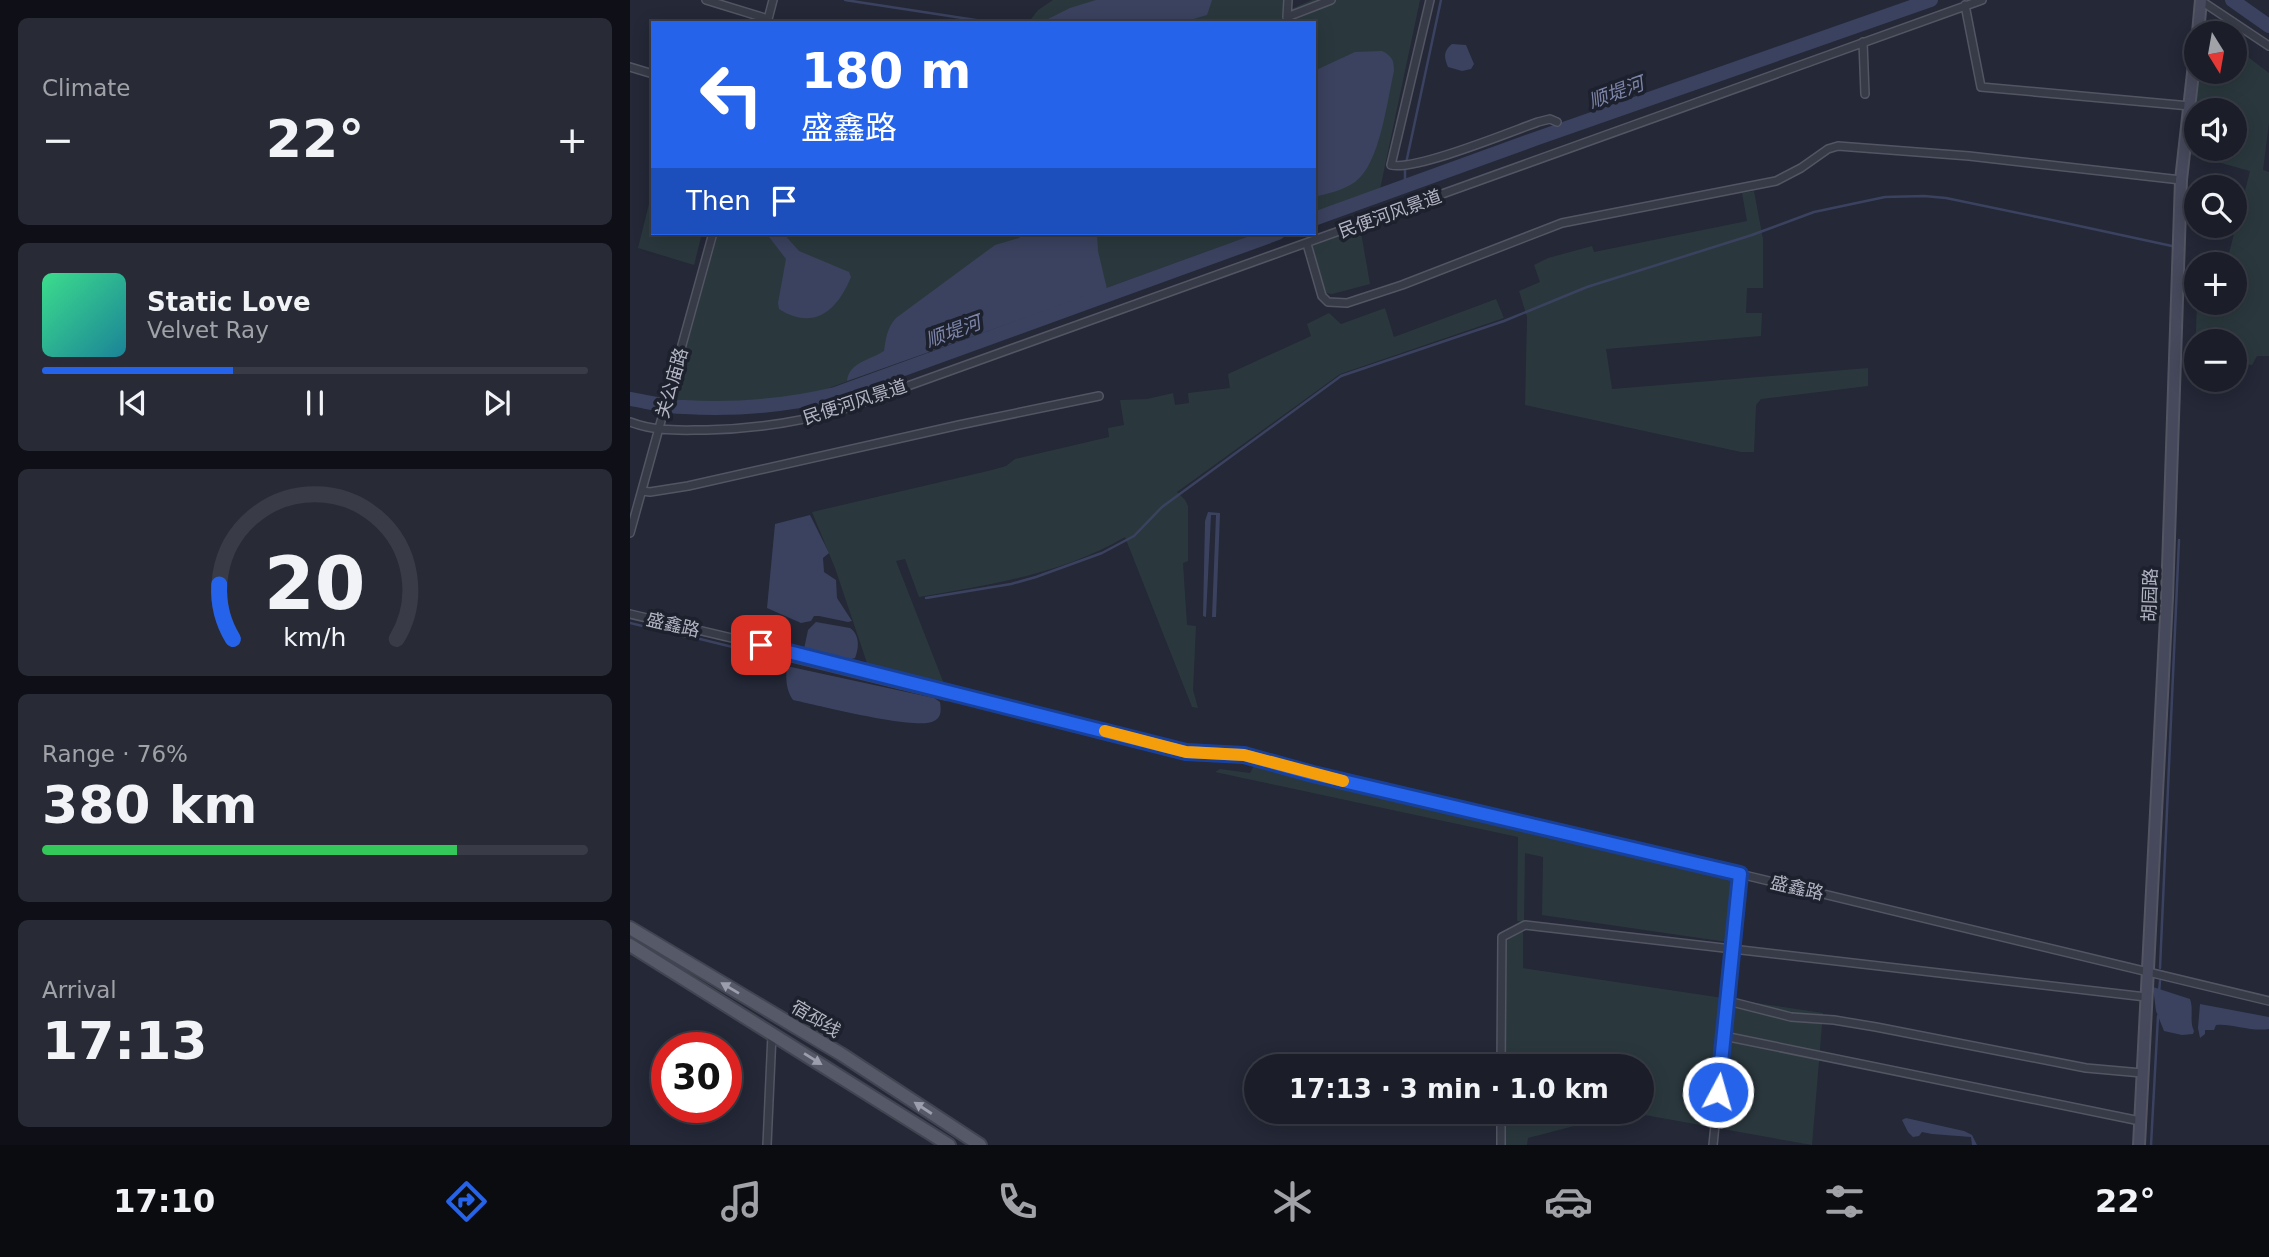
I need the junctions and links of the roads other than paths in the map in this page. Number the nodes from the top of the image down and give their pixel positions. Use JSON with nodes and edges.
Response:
{"nodes":[{"id":1,"x":706,"y":0,"type":"edge"},
{"id":2,"x":773,"y":0,"type":"edge"},
{"id":3,"x":1287,"y":0,"type":"edge"},
{"id":4,"x":1331,"y":0,"type":"edge"},
{"id":5,"x":1430,"y":0,"type":"edge"},
{"id":6,"x":1982,"y":0,"type":"edge"},
{"id":7,"x":2201,"y":0,"type":"edge"},
{"id":8,"x":1965,"y":5,"type":"junction"},
{"id":9,"x":767,"y":21,"type":"edge"},
{"id":10,"x":2199,"y":21,"type":"edge"},
{"id":11,"x":1863,"y":42,"type":"junction"},
{"id":12,"x":2269,"y":46,"type":"edge"},
{"id":13,"x":630,"y":67,"type":"edge"},
{"id":14,"x":651,"y":73,"type":"edge"},
{"id":15,"x":1865,"y":94,"type":"dead end"},
{"id":16,"x":2184,"y":105,"type":"edge"},
{"id":17,"x":1557,"y":122,"type":"dead end"},
{"id":18,"x":2184,"y":155,"type":"edge"},
{"id":19,"x":2181,"y":180,"type":"junction"},
{"id":20,"x":712,"y":235,"type":"edge"},
{"id":21,"x":1307,"y":244,"type":"junction"},
{"id":22,"x":1100,"y":397,"type":"dead end"},
{"id":23,"x":630,"y":422,"type":"edge"},
{"id":24,"x":659,"y":427,"type":"junction"},
{"id":25,"x":642,"y":491,"type":"junction"},
{"id":26,"x":630,"y":533,"type":"edge"},
{"id":27,"x":630,"y":614,"type":"edge"},
{"id":28,"x":1740,"y":874,"type":"junction"},
{"id":29,"x":630,"y":928,"type":"edge"},
{"id":30,"x":630,"y":945,"type":"edge"},
{"id":31,"x":1733,"y":949,"type":"junction"},
{"id":32,"x":2147,"y":971,"type":"junction"},
{"id":33,"x":2146,"y":998,"type":"junction"},
{"id":34,"x":1728,"y":1001,"type":"junction"},
{"id":35,"x":2269,"y":1002,"type":"edge"},
{"id":36,"x":772,"y":1033,"type":"junction"},
{"id":37,"x":1724,"y":1036,"type":"junction"},
{"id":38,"x":1501,"y":1054,"type":"edge"},
{"id":39,"x":2142,"y":1073,"type":"junction"},
{"id":40,"x":2140,"y":1121,"type":"junction"},
{"id":41,"x":1501,"y":1124,"type":"edge"},
{"id":42,"x":767,"y":1145,"type":"edge"},
{"id":43,"x":949,"y":1145,"type":"edge"},
{"id":44,"x":980,"y":1145,"type":"edge"},
{"id":45,"x":1501,"y":1145,"type":"edge"},
{"id":46,"x":1713,"y":1145,"type":"edge"},
{"id":47,"x":2139,"y":1145,"type":"edge"}],
"edges":[{"from":1,"to":9,"type":"street"},
{"from":2,"to":9,"type":"street"},
{"from":3,"to":4,"type":"street"},
{"from":5,"to":17,"type":"street"},
{"from":6,"to":8,"type":"street","name":"民便河风景道"},
{"from":7,"to":10,"type":"street"},
{"from":7,"to":12,"type":"street"},
{"from":8,"to":11,"type":"street","name":"民便河风景道"},
{"from":8,"to":16,"type":"street"},
{"from":11,"to":15,"type":"street"},
{"from":11,"to":21,"type":"street","name":"民便河风景道"},
{"from":13,"to":14,"type":"street"},
{"from":18,"to":19,"type":"street","name":"胡园路"},
{"from":19,"to":21,"type":"street"},
{"from":19,"to":32,"type":"street","name":"胡园路"},
{"from":20,"to":24,"type":"street","name":"关公庙路"},
{"from":21,"to":24,"type":"street","name":"民便河风景道"},
{"from":22,"to":25,"type":"street"},
{"from":23,"to":24,"type":"street","name":"民便河风景道"},
{"from":24,"to":25,"type":"street","name":"关公庙路"},
{"from":25,"to":26,"type":"street","name":"关公庙路"},
{"from":27,"to":28,"type":"street","name":"盛鑫路"},
{"from":28,"to":31,"type":"street"},
{"from":28,"to":32,"type":"street","name":"盛鑫路"},
{"from":44,"to":29,"type":"main road","name":"宿邳线","one_way":true},
{"from":30,"to":36,"type":"main road","name":"宿邳线"},
{"from":31,"to":33,"type":"street"},
{"from":31,"to":34,"type":"street"},
{"from":31,"to":38,"type":"street"},
{"from":32,"to":33,"type":"street","name":"胡园路"},
{"from":32,"to":35,"type":"street","name":"盛鑫路"},
{"from":33,"to":39,"type":"street","name":"胡园路"},
{"from":34,"to":37,"type":"street"},
{"from":34,"to":39,"type":"street"},
{"from":36,"to":42,"type":"street"},
{"from":36,"to":43,"type":"main road","name":"宿邳线","one_way":true},
{"from":37,"to":40,"type":"street"},
{"from":37,"to":46,"type":"street"},
{"from":39,"to":40,"type":"street","name":"胡园路"},
{"from":40,"to":47,"type":"street","name":"胡园路"},
{"from":41,"to":45,"type":"street"}]}
